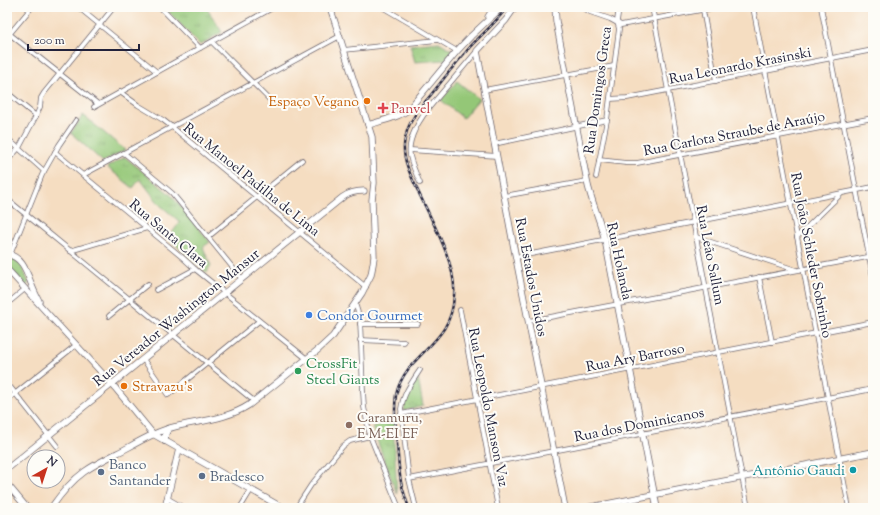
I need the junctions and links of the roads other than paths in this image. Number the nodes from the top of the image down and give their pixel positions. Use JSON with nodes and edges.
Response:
{"nodes":[{"id":1,"x":32,"y":7,"type":"edge"},
{"id":2,"x":78,"y":7,"type":"edge"},
{"id":3,"x":114,"y":7,"type":"edge"},
{"id":4,"x":160,"y":7,"type":"edge"},
{"id":5,"x":274,"y":7,"type":"edge"},
{"id":6,"x":330,"y":7,"type":"edge"},
{"id":7,"x":382,"y":7,"type":"edge"},
{"id":8,"x":494,"y":7,"type":"edge"},
{"id":9,"x":502,"y":7,"type":"edge"},
{"id":10,"x":516,"y":7,"type":"edge"},
{"id":11,"x":553,"y":7,"type":"edge"},
{"id":12,"x":582,"y":7,"type":"edge"},
{"id":13,"x":619,"y":7,"type":"edge"},
{"id":14,"x":652,"y":7,"type":"edge"},
{"id":15,"x":717,"y":7,"type":"edge"},
{"id":16,"x":753,"y":7,"type":"edge"},
{"id":17,"x":821,"y":7,"type":"edge"},
{"id":18,"x":703,"y":10,"type":"junction"},
{"id":19,"x":654,"y":19,"type":"junction"},
{"id":20,"x":483,"y":24,"type":"junction"},
{"id":21,"x":619,"y":24,"type":"junction"},
{"id":22,"x":100,"y":25,"type":"junction"},
{"id":23,"x":8,"y":34,"type":"edge"},
{"id":24,"x":340,"y":36,"type":"junction"},
{"id":25,"x":437,"y":40,"type":"junction"},
{"id":26,"x":212,"y":42,"type":"junction"},
{"id":27,"x":200,"y":48,"type":"junction"},
{"id":28,"x":344,"y":50,"type":"junction"},
{"id":29,"x":873,"y":50,"type":"edge"},
{"id":30,"x":457,"y":51,"type":"junction"},
{"id":31,"x":477,"y":51,"type":"junction"},
{"id":32,"x":831,"y":58,"type":"junction"},
{"id":33,"x":614,"y":66,"type":"junction"},
{"id":34,"x":765,"y":71,"type":"junction"},
{"id":35,"x":157,"y":72,"type":"junction"},
{"id":36,"x":60,"y":74,"type":"junction"},
{"id":37,"x":566,"y":74,"type":"junction"},
{"id":38,"x":716,"y":81,"type":"junction"},
{"id":39,"x":253,"y":83,"type":"junction"},
{"id":40,"x":484,"y":90,"type":"junction"},
{"id":41,"x":668,"y":90,"type":"junction"},
{"id":42,"x":120,"y":92,"type":"junction"},
{"id":43,"x":9,"y":94,"type":"dead end"},
{"id":44,"x":610,"y":99,"type":"junction"},
{"id":45,"x":270,"y":100,"type":"dead end"},
{"id":46,"x":36,"y":116,"type":"junction"},
{"id":47,"x":873,"y":118,"type":"edge"},
{"id":48,"x":76,"y":120,"type":"dead end"},
{"id":49,"x":607,"y":120,"type":"junction"},
{"id":50,"x":843,"y":123,"type":"junction"},
{"id":51,"x":368,"y":125,"type":"junction"},
{"id":52,"x":576,"y":126,"type":"junction"},
{"id":53,"x":172,"y":127,"type":"junction"},
{"id":54,"x":778,"y":136,"type":"junction"},
{"id":55,"x":7,"y":138,"type":"edge"},
{"id":56,"x":494,"y":144,"type":"junction"},
{"id":57,"x":19,"y":148,"type":"junction"},
{"id":58,"x":410,"y":150,"type":"junction"},
{"id":59,"x":55,"y":152,"type":"junction"},
{"id":60,"x":124,"y":153,"type":"junction"},
{"id":61,"x":680,"y":154,"type":"junction"},
{"id":62,"x":497,"y":156,"type":"junction"},
{"id":63,"x":302,"y":160,"type":"dead end"},
{"id":64,"x":599,"y":160,"type":"junction"},
{"id":65,"x":7,"y":161,"type":"edge"},
{"id":66,"x":44,"y":171,"type":"junction"},
{"id":67,"x":83,"y":175,"type":"junction"},
{"id":68,"x":596,"y":177,"type":"dead end"},
{"id":69,"x":587,"y":181,"type":"junction"},
{"id":70,"x":420,"y":183,"type":"dead end"},
{"id":71,"x":873,"y":187,"type":"edge"},
{"id":72,"x":364,"y":191,"type":"junction"},
{"id":73,"x":856,"y":191,"type":"junction"},
{"id":74,"x":841,"y":194,"type":"junction"},
{"id":75,"x":504,"y":196,"type":"junction"},
{"id":76,"x":257,"y":197,"type":"junction"},
{"id":77,"x":7,"y":199,"type":"edge"},
{"id":78,"x":372,"y":200,"type":"junction"},
{"id":79,"x":791,"y":203,"type":"junction"},
{"id":80,"x":26,"y":215,"type":"junction"},
{"id":81,"x":693,"y":223,"type":"junction"},
{"id":82,"x":147,"y":228,"type":"junction"},
{"id":83,"x":300,"y":232,"type":"junction"},
{"id":84,"x":208,"y":237,"type":"junction"},
{"id":85,"x":696,"y":237,"type":"junction"},
{"id":86,"x":797,"y":237,"type":"junction"},
{"id":87,"x":605,"y":240,"type":"junction"},
{"id":88,"x":70,"y":250,"type":"junction"},
{"id":89,"x":9,"y":254,"type":"edge"},
{"id":90,"x":871,"y":256,"type":"edge"},
{"id":91,"x":516,"y":257,"type":"junction"},
{"id":92,"x":7,"y":269,"type":"edge"},
{"id":93,"x":195,"y":269,"type":"junction"},
{"id":94,"x":803,"y":269,"type":"junction"},
{"id":95,"x":797,"y":270,"type":"junction"},
{"id":96,"x":759,"y":277,"type":"junction"},
{"id":97,"x":873,"y":277,"type":"edge"},
{"id":98,"x":242,"y":279,"type":"junction"},
{"id":99,"x":31,"y":282,"type":"junction"},
{"id":100,"x":148,"y":284,"type":"dead end"},
{"id":101,"x":366,"y":287,"type":"junction"},
{"id":102,"x":706,"y":288,"type":"junction"},
{"id":103,"x":25,"y":289,"type":"junction"},
{"id":104,"x":156,"y":290,"type":"dead end"},
{"id":105,"x":224,"y":293,"type":"junction"},
{"id":106,"x":130,"y":299,"type":"junction"},
{"id":107,"x":355,"y":303,"type":"junction"},
{"id":108,"x":7,"y":304,"type":"edge"},
{"id":109,"x":617,"y":304,"type":"junction"},
{"id":110,"x":460,"y":310,"type":"dead end"},
{"id":111,"x":108,"y":316,"type":"dead end"},
{"id":112,"x":50,"y":317,"type":"junction"},
{"id":113,"x":259,"y":321,"type":"junction"},
{"id":114,"x":529,"y":321,"type":"junction"},
{"id":115,"x":873,"y":322,"type":"edge"},
{"id":116,"x":360,"y":324,"type":"junction"},
{"id":117,"x":418,"y":324,"type":"dead end"},
{"id":118,"x":816,"y":333,"type":"junction"},
{"id":119,"x":173,"y":335,"type":"junction"},
{"id":120,"x":360,"y":340,"type":"junction"},
{"id":121,"x":404,"y":342,"type":"dead end"},
{"id":122,"x":772,"y":342,"type":"junction"},
{"id":123,"x":76,"y":344,"type":"junction"},
{"id":124,"x":718,"y":352,"type":"junction"},
{"id":125,"x":143,"y":359,"type":"junction"},
{"id":126,"x":307,"y":359,"type":"junction"},
{"id":127,"x":207,"y":363,"type":"junction"},
{"id":128,"x":630,"y":369,"type":"junction"},
{"id":129,"x":420,"y":370,"type":"dead end"},
{"id":130,"x":7,"y":383,"type":"edge"},
{"id":131,"x":112,"y":384,"type":"junction"},
{"id":132,"x":541,"y":387,"type":"junction"},
{"id":133,"x":873,"y":389,"type":"edge"},
{"id":134,"x":15,"y":393,"type":"junction"},
{"id":135,"x":828,"y":398,"type":"junction"},
{"id":136,"x":477,"y":399,"type":"junction"},
{"id":137,"x":7,"y":400,"type":"edge"},
{"id":138,"x":254,"y":401,"type":"junction"},
{"id":139,"x":401,"y":414,"type":"junction"},
{"id":140,"x":730,"y":417,"type":"junction"},
{"id":141,"x":168,"y":429,"type":"junction"},
{"id":142,"x":153,"y":434,"type":"junction"},
{"id":143,"x":643,"y":434,"type":"junction"},
{"id":144,"x":49,"y":435,"type":"junction"},
{"id":145,"x":370,"y":436,"type":"junction"},
{"id":146,"x":166,"y":441,"type":"junction"},
{"id":147,"x":58,"y":446,"type":"dead end"},
{"id":148,"x":179,"y":449,"type":"junction"},
{"id":149,"x":554,"y":452,"type":"junction"},
{"id":150,"x":873,"y":452,"type":"edge"},
{"id":151,"x":840,"y":459,"type":"junction"},
{"id":152,"x":489,"y":464,"type":"junction"},
{"id":153,"x":7,"y":469,"type":"edge"},
{"id":154,"x":742,"y":478,"type":"junction"},
{"id":155,"x":409,"y":479,"type":"junction"},
{"id":156,"x":7,"y":484,"type":"edge"},
{"id":157,"x":251,"y":490,"type":"junction"},
{"id":158,"x":655,"y":495,"type":"junction"},
{"id":159,"x":167,"y":498,"type":"junction"},
{"id":160,"x":873,"y":507,"type":"edge"},
{"id":161,"x":27,"y":508,"type":"edge"},
{"id":162,"x":51,"y":508,"type":"edge"},
{"id":163,"x":165,"y":508,"type":"edge"},
{"id":164,"x":184,"y":508,"type":"edge"},
{"id":165,"x":240,"y":508,"type":"edge"},
{"id":166,"x":283,"y":508,"type":"edge"},
{"id":167,"x":296,"y":508,"type":"edge"},
{"id":168,"x":399,"y":508,"type":"edge"},
{"id":169,"x":416,"y":508,"type":"edge"},
{"id":170,"x":498,"y":508,"type":"edge"},
{"id":171,"x":565,"y":508,"type":"edge"},
{"id":172,"x":586,"y":508,"type":"edge"},
{"id":173,"x":657,"y":508,"type":"edge"},
{"id":174,"x":748,"y":508,"type":"edge"},
{"id":175,"x":849,"y":508,"type":"edge"},
{"id":176,"x":867,"y":508,"type":"edge"}],
"edges":[{"from":1,"to":23,"type":"street"},
{"from":2,"to":22,"type":"street"},
{"from":3,"to":22,"type":"street"},
{"from":4,"to":27,"type":"street"},
{"from":5,"to":26,"type":"street"},
{"from":6,"to":24,"type":"main road"},
{"from":7,"to":25,"type":"street"},
{"from":8,"to":20,"type":"main road"},
{"from":9,"to":20,"type":"main road"},
{"from":10,"to":31,"type":"main road"},
{"from":11,"to":37,"type":"main road","name":"Rua Holanda"},
{"from":12,"to":21,"type":"street"},
{"from":13,"to":21,"type":"street","name":"Rua Domingos Greca"},
{"from":14,"to":19,"type":"street","name":"Rua Leão Sallum"},
{"from":15,"to":18,"type":"street"},
{"from":16,"to":34,"type":"street","name":"Rua João Schleder Sobrinho"},
{"from":17,"to":32,"type":"street"},
{"from":18,"to":19,"type":"street"},
{"from":18,"to":38,"type":"street"},
{"from":19,"to":21,"type":"street"},
{"from":19,"to":41,"type":"street","name":"Rua Leão Sallum"},
{"from":20,"to":30,"type":"main road"},
{"from":21,"to":33,"type":"street","name":"Rua Domingos Greca"},
{"from":22,"to":35,"type":"street"},
{"from":22,"to":36,"type":"street"},
{"from":23,"to":36,"type":"street"},
{"from":24,"to":28,"type":"main road"},
{"from":24,"to":39,"type":"street"},
{"from":25,"to":28,"type":"street"},
{"from":25,"to":30,"type":"street"},
{"from":26,"to":27,"type":"street"},
{"from":26,"to":39,"type":"street"},
{"from":27,"to":35,"type":"street"},
{"from":28,"to":51,"type":"main road"},
{"from":29,"to":32,"type":"street","name":"Rua Leonardo Krasinski"},
{"from":30,"to":51,"type":"main road"},
{"from":31,"to":40,"type":"main road","name":"Rua Estados Unidos"},
{"from":31,"to":58,"type":"street"},
{"from":32,"to":34,"type":"street","name":"Rua Leonardo Krasinski"},
{"from":32,"to":50,"type":"street"},
{"from":33,"to":37,"type":"street"},
{"from":33,"to":44,"type":"street","name":"Rua Domingos Greca"},
{"from":34,"to":38,"type":"street","name":"Rua Leonardo Krasinski"},
{"from":34,"to":54,"type":"street","name":"Rua João Schleder Sobrinho"},
{"from":35,"to":42,"type":"street"},
{"from":36,"to":42,"type":"street"},
{"from":36,"to":46,"type":"street"},
{"from":37,"to":40,"type":"street"},
{"from":37,"to":52,"type":"main road","name":"Rua Holanda"},
{"from":38,"to":41,"type":"street","name":"Rua Leonardo Krasinski"},
{"from":39,"to":45,"type":"street"},
{"from":39,"to":53,"type":"street"},
{"from":40,"to":56,"type":"main road","name":"Rua Estados Unidos"},
{"from":41,"to":44,"type":"street","name":"Rua Leonardo Krasinski"},
{"from":41,"to":61,"type":"street","name":"Rua Leão Sallum"},
{"from":42,"to":53,"type":"street","name":"Rua Manoel Padilha de Lima"},
{"from":43,"to":46,"type":"street"},
{"from":44,"to":49,"type":"street","name":"Rua Domingos Greca"},
{"from":46,"to":57,"type":"street"},
{"from":47,"to":50,"type":"street","name":"Rua Carlota Straube de Araújo"},
{"from":48,"to":59,"type":"street"},
{"from":49,"to":52,"type":"street"},
{"from":49,"to":64,"type":"street","name":"Rua Domingos Greca"},
{"from":50,"to":54,"type":"street","name":"Rua Carlota Straube de Araújo"},
{"from":50,"to":73,"type":"street"},
{"from":51,"to":72,"type":"main road"},
{"from":51,"to":78,"type":"main road"},
{"from":52,"to":56,"type":"street"},
{"from":52,"to":69,"type":"main road","name":"Rua Holanda"},
{"from":53,"to":60,"type":"street"},
{"from":53,"to":76,"type":"street","name":"Rua Manoel Padilha de Lima"},
{"from":54,"to":61,"type":"street","name":"Rua Carlota Straube de Araújo"},
{"from":54,"to":79,"type":"street","name":"Rua João Schleder Sobrinho"},
{"from":55,"to":57,"type":"street"},
{"from":56,"to":62,"type":"main road","name":"Rua Estados Unidos"},
{"from":57,"to":65,"type":"street"},
{"from":57,"to":66,"type":"street"},
{"from":58,"to":62,"type":"street"},
{"from":58,"to":70,"type":"street"},
{"from":59,"to":66,"type":"street"},
{"from":59,"to":67,"type":"street","name":"Rua Santa Clara"},
{"from":60,"to":67,"type":"street"},
{"from":60,"to":84,"type":"street"},
{"from":61,"to":64,"type":"street","name":"Rua Carlota Straube de Araújo"},
{"from":61,"to":81,"type":"street","name":"Rua Leão Sallum"},
{"from":62,"to":75,"type":"main road","name":"Rua Estados Unidos"},
{"from":63,"to":76,"type":"street"},
{"from":64,"to":68,"type":"street","name":"Rua Domingos Greca"},
{"from":66,"to":80,"type":"street"},
{"from":67,"to":82,"type":"street","name":"Rua Santa Clara"},
{"from":69,"to":75,"type":"street"},
{"from":69,"to":87,"type":"main road","name":"Rua Holanda"},
{"from":71,"to":73,"type":"street"},
{"from":72,"to":78,"type":"main road"},
{"from":72,"to":83,"type":"main road","name":"Rua Vereador Washington Mansur"},
{"from":73,"to":74,"type":"street"},
{"from":73,"to":90,"type":"street"},
{"from":74,"to":79,"type":"street"},
{"from":74,"to":86,"type":"street"},
{"from":75,"to":91,"type":"main road","name":"Rua Estados Unidos"},
{"from":76,"to":83,"type":"street","name":"Rua Manoel Padilha de Lima"},
{"from":76,"to":84,"type":"street"},
{"from":77,"to":80,"type":"street"},
{"from":78,"to":101,"type":"main road"},
{"from":79,"to":81,"type":"street"},
{"from":79,"to":86,"type":"street","name":"Rua João Schleder Sobrinho"},
{"from":80,"to":88,"type":"street"},
{"from":80,"to":89,"type":"street"},
{"from":81,"to":85,"type":"street","name":"Rua Leão Sallum"},
{"from":81,"to":87,"type":"street"},
{"from":82,"to":88,"type":"street"},
{"from":82,"to":93,"type":"street","name":"Rua Santa Clara"},
{"from":83,"to":98,"type":"main road","name":"Rua Vereador Washington Mansur"},
{"from":83,"to":101,"type":"street","name":"Rua Manoel Padilha de Lima"},
{"from":84,"to":98,"type":"street"},
{"from":85,"to":95,"type":"street"},
{"from":85,"to":102,"type":"street","name":"Rua Leão Sallum"},
{"from":86,"to":94,"type":"street","name":"Rua João Schleder Sobrinho"},
{"from":87,"to":91,"type":"street"},
{"from":87,"to":109,"type":"main road","name":"Rua Holanda"},
{"from":88,"to":106,"type":"street"},
{"from":89,"to":99,"type":"main road"},
{"from":90,"to":94,"type":"street"},
{"from":90,"to":97,"type":"street"},
{"from":91,"to":114,"type":"main road","name":"Rua Estados Unidos"},
{"from":92,"to":103,"type":"main road"},
{"from":93,"to":104,"type":"street"},
{"from":93,"to":105,"type":"street","name":"Rua Santa Clara"},
{"from":94,"to":95,"type":"street"},
{"from":94,"to":118,"type":"street","name":"Rua João Schleder Sobrinho"},
{"from":95,"to":96,"type":"street"},
{"from":96,"to":102,"type":"street"},
{"from":96,"to":122,"type":"street"},
{"from":98,"to":105,"type":"main road","name":"Rua Vereador Washington Mansur"},
{"from":99,"to":103,"type":"main road"},
{"from":99,"to":112,"type":"main road"},
{"from":100,"to":106,"type":"street"},
{"from":101,"to":107,"type":"main road"},
{"from":102,"to":109,"type":"street"},
{"from":102,"to":124,"type":"street","name":"Rua Leão Sallum"},
{"from":103,"to":108,"type":"street"},
{"from":103,"to":112,"type":"main road"},
{"from":105,"to":113,"type":"street","name":"Rua Santa Clara"},
{"from":105,"to":119,"type":"main road","name":"Rua Vereador Washington Mansur"},
{"from":106,"to":111,"type":"street"},
{"from":106,"to":119,"type":"street"},
{"from":107,"to":116,"type":"street"},
{"from":107,"to":126,"type":"main road"},
{"from":109,"to":114,"type":"street"},
{"from":109,"to":128,"type":"main road","name":"Rua Holanda"},
{"from":110,"to":136,"type":"street","name":"Rua Leopoldo Manson Vaz"},
{"from":112,"to":123,"type":"main road"},
{"from":113,"to":126,"type":"street","name":"Rua Santa Clara"},
{"from":113,"to":127,"type":"street"},
{"from":114,"to":132,"type":"main road","name":"Rua Estados Unidos"},
{"from":115,"to":118,"type":"street","name":"Rua Ary Barroso"},
{"from":116,"to":117,"type":"street"},
{"from":116,"to":120,"type":"street"},
{"from":118,"to":122,"type":"street","name":"Rua Ary Barroso"},
{"from":118,"to":135,"type":"street","name":"Rua João Schleder Sobrinho"},
{"from":119,"to":125,"type":"main road","name":"Rua Vereador Washington Mansur"},
{"from":119,"to":127,"type":"street"},
{"from":120,"to":121,"type":"street"},
{"from":120,"to":145,"type":"street"},
{"from":122,"to":124,"type":"street","name":"Rua Ary Barroso"},
{"from":123,"to":131,"type":"main road"},
{"from":123,"to":134,"type":"street"},
{"from":124,"to":128,"type":"street","name":"Rua Ary Barroso"},
{"from":124,"to":140,"type":"street","name":"Rua Leão Sallum"},
{"from":125,"to":127,"type":"street"},
{"from":125,"to":131,"type":"main road","name":"Rua Vereador Washington Mansur"},
{"from":126,"to":138,"type":"main road"},
{"from":127,"to":138,"type":"street"},
{"from":128,"to":132,"type":"street","name":"Rua Ary Barroso"},
{"from":128,"to":143,"type":"main road","name":"Rua Holanda"},
{"from":129,"to":139,"type":"street"},
{"from":130,"to":134,"type":"street"},
{"from":131,"to":142,"type":"main road"},
{"from":131,"to":144,"type":"main road","name":"Rua Vereador Washington Mansur"},
{"from":132,"to":136,"type":"street","name":"Rua Ary Barroso"},
{"from":132,"to":149,"type":"main road","name":"Rua Estados Unidos"},
{"from":133,"to":135,"type":"street","name":"Rua dos Dominicanos"},
{"from":134,"to":137,"type":"street"},
{"from":134,"to":144,"type":"street"},
{"from":135,"to":140,"type":"street","name":"Rua dos Dominicanos"},
{"from":135,"to":151,"type":"street","name":"Rua João Schleder Sobrinho"},
{"from":136,"to":139,"type":"street","name":"Rua Ary Barroso"},
{"from":136,"to":152,"type":"street","name":"Rua Leopoldo Manson Vaz"},
{"from":138,"to":141,"type":"main road"},
{"from":139,"to":155,"type":"street"},
{"from":140,"to":143,"type":"street","name":"Rua dos Dominicanos"},
{"from":140,"to":154,"type":"street","name":"Rua Leão Sallum"},
{"from":141,"to":142,"type":"main road"},
{"from":141,"to":146,"type":"main road"},
{"from":142,"to":146,"type":"main road"},
{"from":142,"to":162,"type":"main road"},
{"from":143,"to":149,"type":"street","name":"Rua dos Dominicanos"},
{"from":143,"to":158,"type":"main road","name":"Rua Holanda"},
{"from":144,"to":147,"type":"street"},
{"from":144,"to":153,"type":"main road","name":"Rua Vereador Washington Mansur"},
{"from":145,"to":167,"type":"street"},
{"from":145,"to":168,"type":"street"},
{"from":146,"to":148,"type":"main road"},
{"from":148,"to":157,"type":"main road"},
{"from":148,"to":159,"type":"main road"},
{"from":149,"to":152,"type":"street","name":"Rua dos Dominicanos"},
{"from":149,"to":171,"type":"main road","name":"Rua Estados Unidos"},
{"from":150,"to":151,"type":"main road"},
{"from":151,"to":154,"type":"main road"},
{"from":151,"to":175,"type":"street","name":"Rua João Schleder Sobrinho"},
{"from":152,"to":155,"type":"street","name":"Rua dos Dominicanos"},
{"from":152,"to":170,"type":"street","name":"Rua Leopoldo Manson Vaz"},
{"from":154,"to":158,"type":"main road"},
{"from":154,"to":174,"type":"street","name":"Rua Leão Sallum"},
{"from":155,"to":169,"type":"street"},
{"from":156,"to":161,"type":"main road"},
{"from":157,"to":165,"type":"street"},
{"from":157,"to":166,"type":"main road"},
{"from":158,"to":172,"type":"main road"},
{"from":158,"to":173,"type":"main road","name":"Rua Holanda"},
{"from":159,"to":163,"type":"main road"},
{"from":159,"to":164,"type":"street"},
{"from":160,"to":176,"type":"street"}]}
